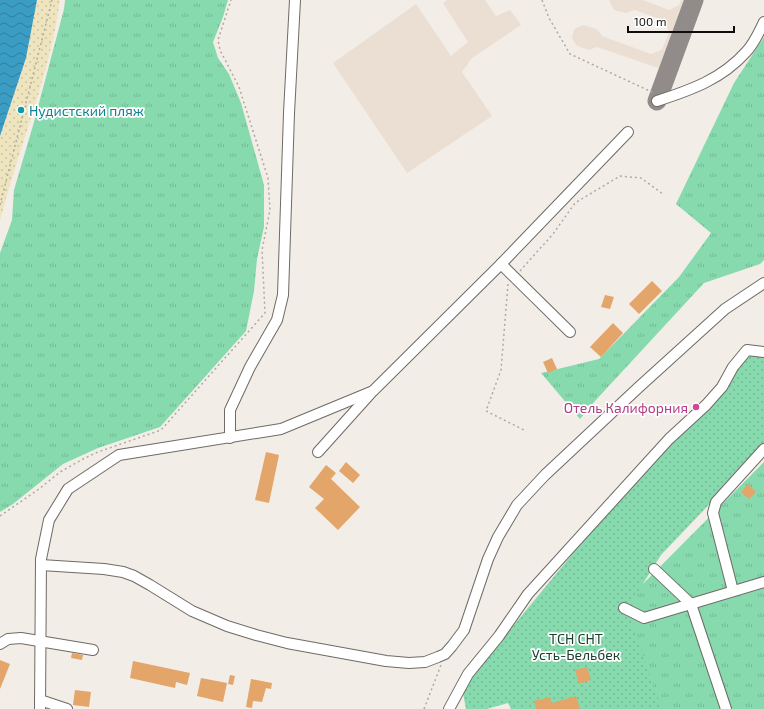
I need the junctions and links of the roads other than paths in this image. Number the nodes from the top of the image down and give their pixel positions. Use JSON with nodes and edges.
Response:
{"nodes":[{"id":1,"x":295,"y":0,"type":"edge"},
{"id":2,"x":764,"y":22,"type":"edge"},
{"id":3,"x":658,"y":98,"type":"road end"},
{"id":4,"x":628,"y":132,"type":"dead end"},
{"id":5,"x":501,"y":264,"type":"junction"},
{"id":6,"x":764,"y":283,"type":"edge"},
{"id":7,"x":570,"y":332,"type":"dead end"},
{"id":8,"x":764,"y":352,"type":"edge"},
{"id":9,"x":373,"y":391,"type":"junction"},
{"id":10,"x":230,"y":438,"type":"junction"},
{"id":11,"x":764,"y":449,"type":"edge"},
{"id":12,"x":318,"y":452,"type":"dead end"},
{"id":13,"x":41,"y":565,"type":"junction"},
{"id":14,"x":654,"y":570,"type":"dead end"},
{"id":15,"x":763,"y":585,"type":"edge"},
{"id":16,"x":733,"y":591,"type":"junction"},
{"id":17,"x":692,"y":604,"type":"junction"},
{"id":18,"x":624,"y":608,"type":"dead end"},
{"id":19,"x":41,"y":641,"type":"junction"},
{"id":20,"x":0,"y":644,"type":"edge"},
{"id":21,"x":93,"y":650,"type":"dead end"},
{"id":22,"x":40,"y":705,"type":"edge"},
{"id":23,"x":67,"y":709,"type":"edge"},
{"id":24,"x":449,"y":709,"type":"edge"},
{"id":25,"x":726,"y":709,"type":"edge"}],
"edges":[{"from":1,"to":10,"type":"street"},
{"from":2,"to":3,"type":"street"},
{"from":4,"to":5,"type":"street"},
{"from":5,"to":7,"type":"street"},
{"from":5,"to":9,"type":"street"},
{"from":6,"to":13,"type":"street"},
{"from":8,"to":24,"type":"street"},
{"from":9,"to":10,"type":"street"},
{"from":9,"to":12,"type":"street"},
{"from":10,"to":13,"type":"street"},
{"from":11,"to":16,"type":"street"},
{"from":13,"to":19,"type":"street"},
{"from":14,"to":17,"type":"street"},
{"from":15,"to":16,"type":"street"},
{"from":16,"to":17,"type":"street"},
{"from":17,"to":18,"type":"street"},
{"from":17,"to":25,"type":"street"},
{"from":19,"to":20,"type":"street"},
{"from":19,"to":21,"type":"street"},
{"from":19,"to":22,"type":"street"},
{"from":22,"to":23,"type":"street"}]}
